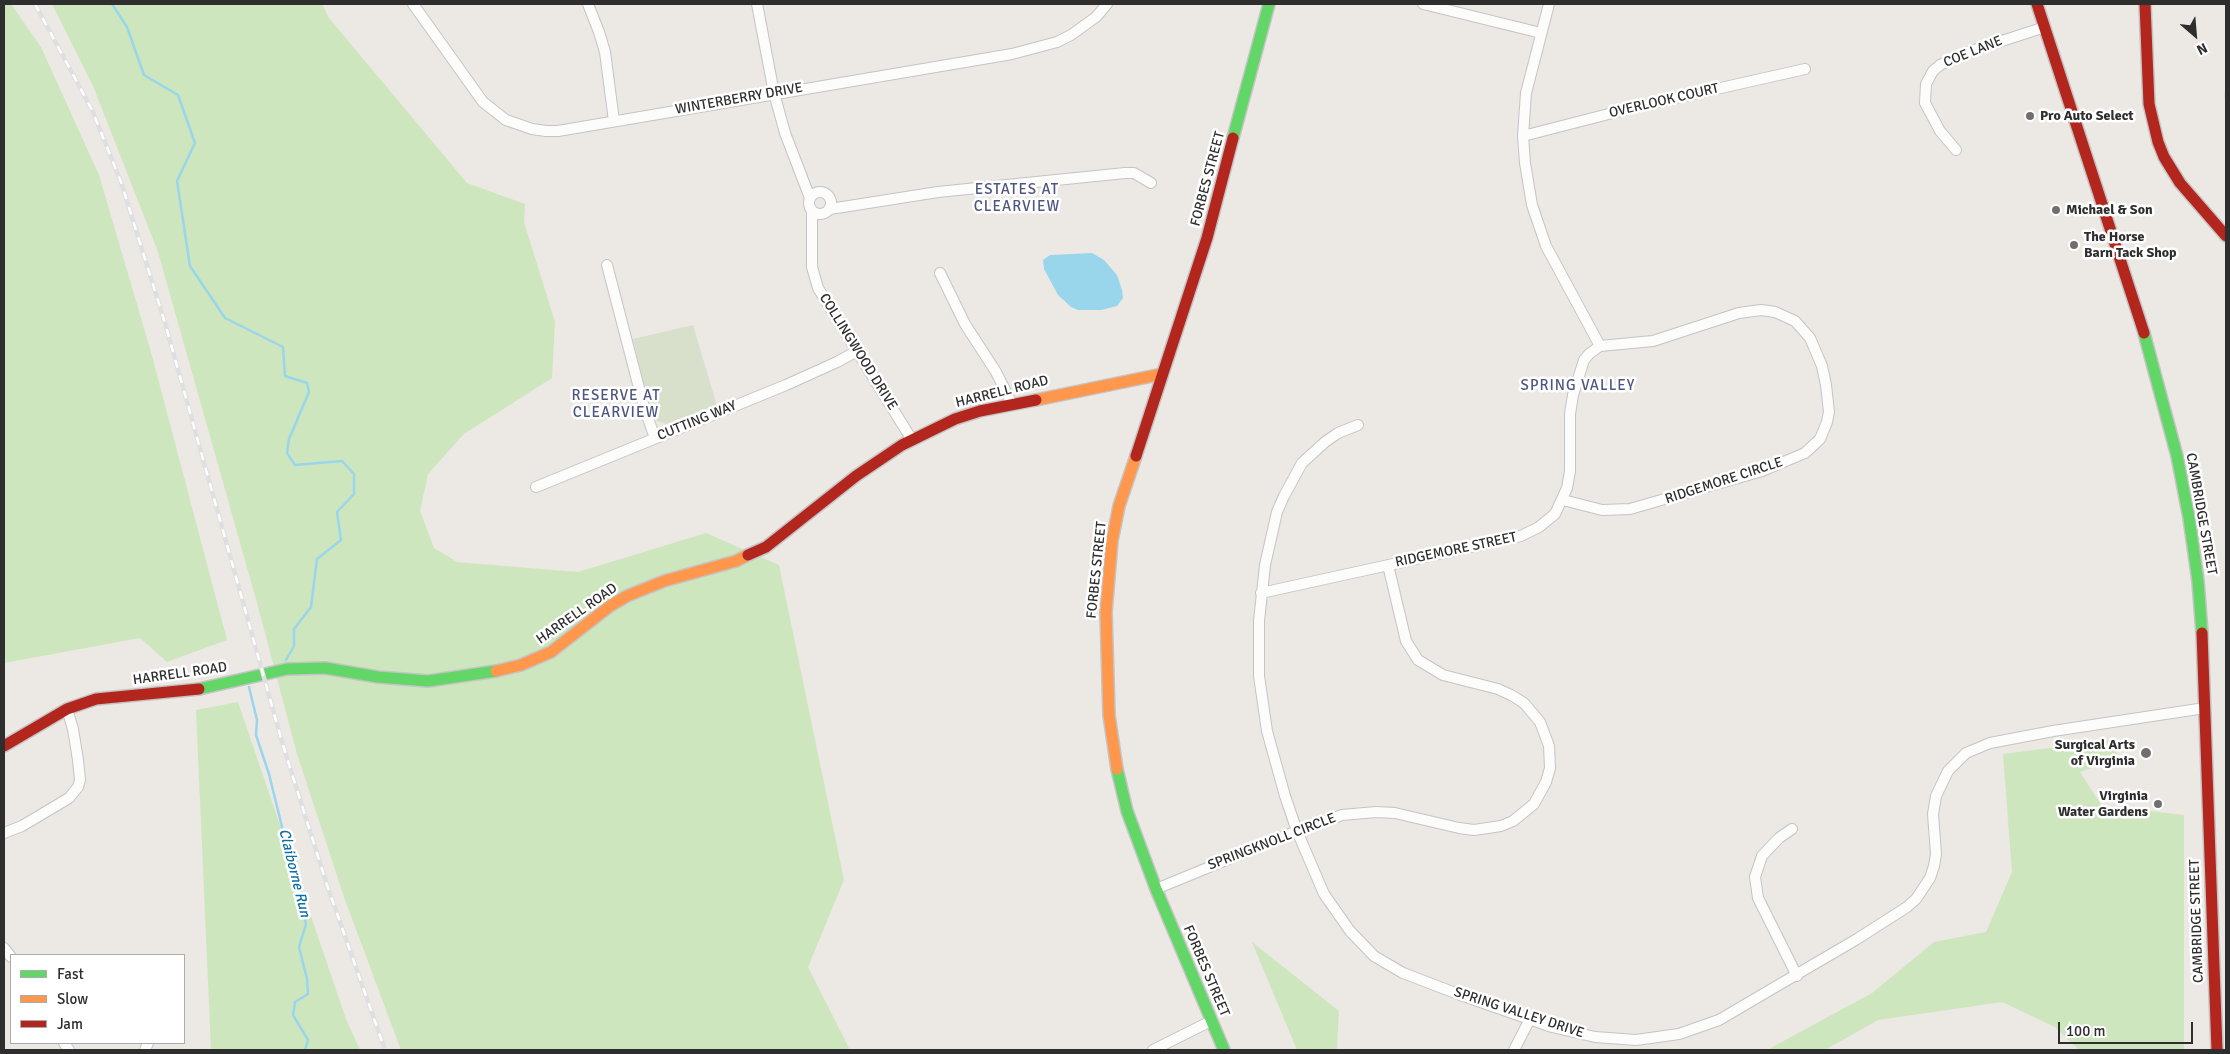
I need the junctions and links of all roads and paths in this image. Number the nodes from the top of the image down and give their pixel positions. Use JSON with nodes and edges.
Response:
{"nodes":[{"id":1,"x":414,"y":4,"type":"edge"},
{"id":2,"x":588,"y":4,"type":"edge"},
{"id":3,"x":757,"y":4,"type":"edge"},
{"id":4,"x":1107,"y":4,"type":"edge"},
{"id":5,"x":1269,"y":4,"type":"edge"},
{"id":6,"x":1423,"y":4,"type":"edge"},
{"id":7,"x":1549,"y":4,"type":"edge"},
{"id":8,"x":2037,"y":4,"type":"edge"},
{"id":9,"x":2145,"y":4,"type":"edge"},
{"id":10,"x":2044,"y":27,"type":"junction"},
{"id":11,"x":1541,"y":33,"type":"junction"},
{"id":12,"x":1805,"y":69,"type":"dead end"},
{"id":13,"x":774,"y":94,"type":"junction"},
{"id":14,"x":614,"y":121,"type":"junction"},
{"id":15,"x":1523,"y":136,"type":"junction"},
{"id":16,"x":1956,"y":150,"type":"dead end"},
{"id":17,"x":1151,"y":182,"type":"dead end"},
{"id":18,"x":815,"y":195,"type":"junction"},
{"id":19,"x":823,"y":208,"type":"junction"},
{"id":20,"x":2226,"y":236,"type":"edge"},
{"id":21,"x":607,"y":265,"type":"dead end"},
{"id":22,"x":940,"y":273,"type":"dead end"},
{"id":23,"x":1600,"y":346,"type":"junction"},
{"id":24,"x":856,"y":351,"type":"junction"},
{"id":25,"x":1162,"y":374,"type":"junction"},
{"id":26,"x":1012,"y":404,"type":"junction"},
{"id":27,"x":1358,"y":425,"type":"dead end"},
{"id":28,"x":655,"y":438,"type":"junction"},
{"id":29,"x":912,"y":440,"type":"junction"},
{"id":30,"x":536,"y":487,"type":"dead end"},
{"id":31,"x":1563,"y":500,"type":"junction"},
{"id":32,"x":1388,"y":565,"type":"junction"},
{"id":33,"x":1261,"y":593,"type":"junction"},
{"id":34,"x":2205,"y":708,"type":"junction"},
{"id":35,"x":67,"y":709,"type":"junction"},
{"id":36,"x":4,"y":746,"type":"edge"},
{"id":37,"x":1792,"y":829,"type":"dead end"},
{"id":38,"x":1297,"y":831,"type":"junction"},
{"id":39,"x":4,"y":833,"type":"edge"},
{"id":40,"x":1156,"y":889,"type":"junction"},
{"id":41,"x":1797,"y":976,"type":"junction"},
{"id":42,"x":1530,"y":1019,"type":"junction"},
{"id":43,"x":1211,"y":1021,"type":"junction"},
{"id":44,"x":1153,"y":1050,"type":"edge"},
{"id":45,"x":1224,"y":1050,"type":"edge"},
{"id":46,"x":1514,"y":1050,"type":"edge"},
{"id":47,"x":2217,"y":1050,"type":"edge"}],
"edges":[{"from":1,"to":14,"type":"street","name":"WINTERBERRY DRIVE"},
{"from":2,"to":14,"type":"street"},
{"from":3,"to":13,"type":"street"},
{"from":4,"to":13,"type":"street","name":"WINTERBERRY DRIVE"},
{"from":5,"to":25,"type":"street","name":"FORBES STREET"},
{"from":6,"to":11,"type":"street"},
{"from":7,"to":11,"type":"street"},
{"from":8,"to":10,"type":"street","name":"CAMBRIDGE STREET"},
{"from":9,"to":20,"type":"street"},
{"from":10,"to":16,"type":"street","name":"COE LANE"},
{"from":10,"to":34,"type":"street","name":"CAMBRIDGE STREET"},
{"from":11,"to":15,"type":"street"},
{"from":12,"to":15,"type":"street","name":"OVERLOOK COURT"},
{"from":13,"to":14,"type":"street","name":"WINTERBERRY DRIVE"},
{"from":13,"to":18,"type":"street"},
{"from":15,"to":23,"type":"street"},
{"from":17,"to":19,"type":"street"},
{"from":18,"to":19,"type":"street"},
{"from":18,"to":19,"type":"street"},
{"from":19,"to":24,"type":"street","name":"COLLINGWOOD DRIVE"},
{"from":21,"to":28,"type":"street"},
{"from":22,"to":26,"type":"street"},
{"from":23,"to":31,"type":"street","name":"RIDGEMORE STREET"},
{"from":23,"to":31,"type":"street","name":"RIDGEMORE CIRCLE"},
{"from":24,"to":28,"type":"street","name":"CUTTING WAY"},
{"from":24,"to":29,"type":"street","name":"COLLINGWOOD DRIVE"},
{"from":25,"to":26,"type":"street","name":"HARRELL ROAD"},
{"from":25,"to":40,"type":"street","name":"FORBES STREET"},
{"from":26,"to":29,"type":"street","name":"HARRELL ROAD"},
{"from":27,"to":33,"type":"street","name":"SPRING VALLEY DRIVE"},
{"from":28,"to":30,"type":"street","name":"CUTTING WAY"},
{"from":29,"to":35,"type":"street","name":"HARRELL ROAD"},
{"from":31,"to":32,"type":"street","name":"RIDGEMORE STREET"},
{"from":32,"to":33,"type":"street","name":"RIDGEMORE STREET"},
{"from":32,"to":38,"type":"street","name":"SPRINGKNOLL CIRCLE"},
{"from":33,"to":38,"type":"street","name":"SPRING VALLEY DRIVE"},
{"from":34,"to":41,"type":"street","name":"SPRING VALLEY DRIVE"},
{"from":34,"to":47,"type":"street","name":"CAMBRIDGE STREET"},
{"from":35,"to":36,"type":"street","name":"HARRELL ROAD"},
{"from":35,"to":39,"type":"street"},
{"from":37,"to":41,"type":"street"},
{"from":38,"to":40,"type":"street","name":"SPRINGKNOLL CIRCLE"},
{"from":38,"to":42,"type":"street","name":"SPRING VALLEY DRIVE"},
{"from":40,"to":43,"type":"street","name":"FORBES STREET"},
{"from":41,"to":42,"type":"street","name":"SPRING VALLEY DRIVE"},
{"from":42,"to":46,"type":"street"},
{"from":43,"to":44,"type":"street"},
{"from":43,"to":45,"type":"street","name":"FORBES STREET"}]}
